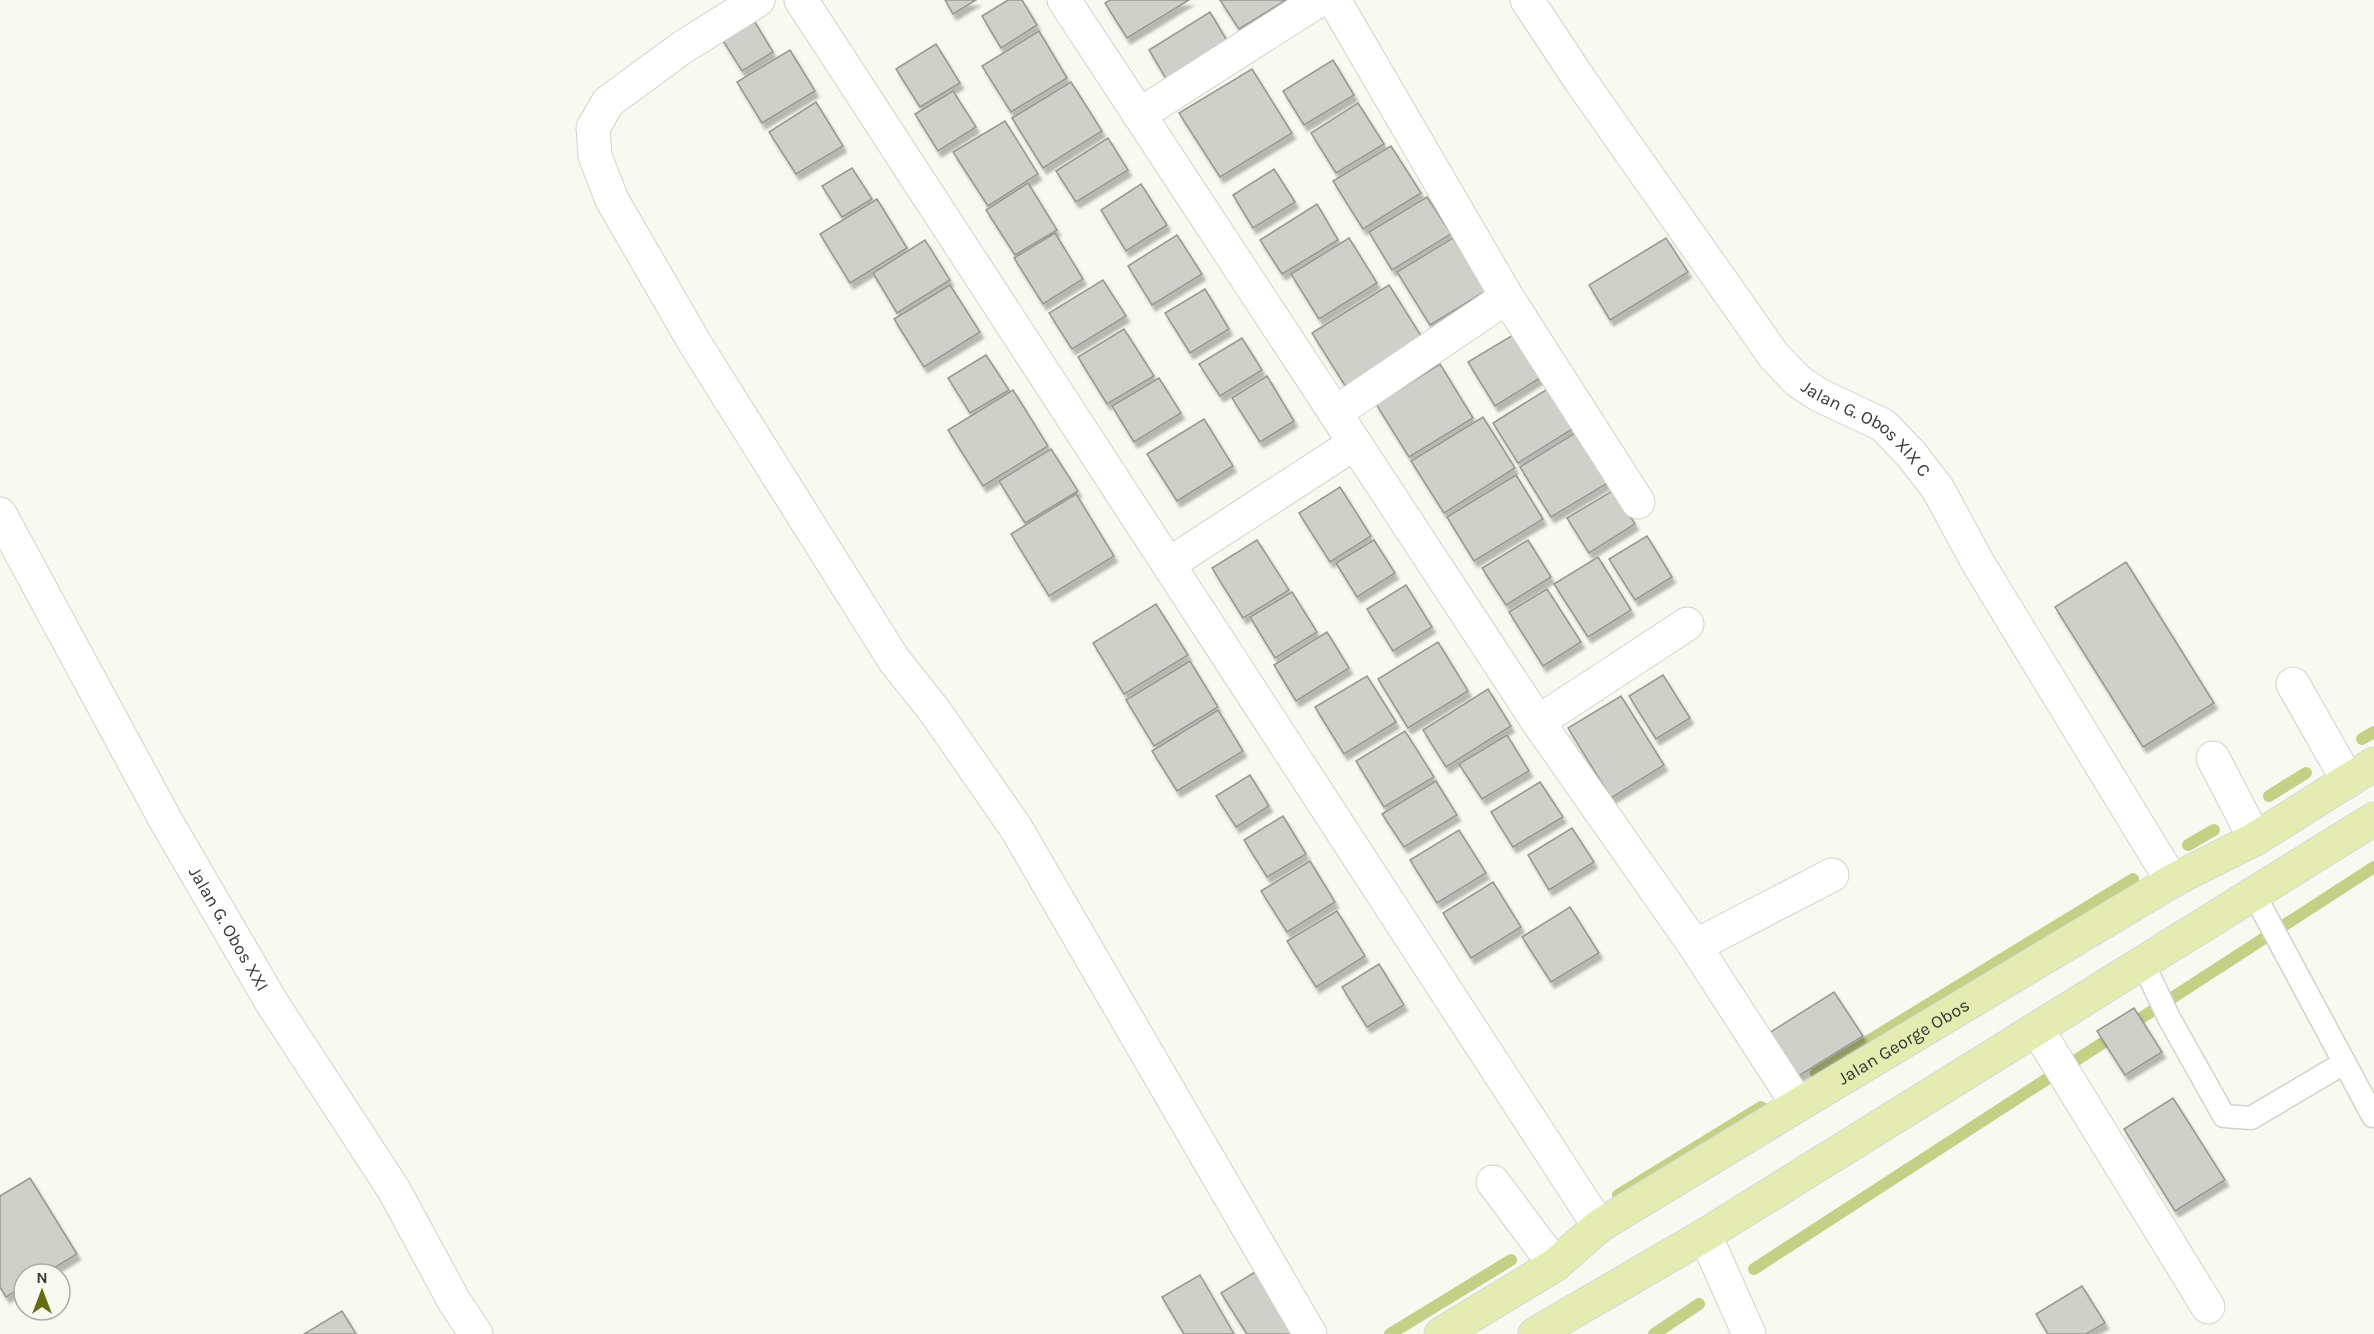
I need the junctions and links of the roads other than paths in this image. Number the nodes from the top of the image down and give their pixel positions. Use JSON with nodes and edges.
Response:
{"nodes":[{"id":1,"x":758,"y":0,"type":"edge"},
{"id":2,"x":801,"y":0,"type":"edge"},
{"id":3,"x":1064,"y":0,"type":"edge"},
{"id":4,"x":1319,"y":0,"type":"edge"},
{"id":5,"x":1334,"y":0,"type":"edge"},
{"id":6,"x":1527,"y":0,"type":"edge"},
{"id":7,"x":1139,"y":115,"type":"junction"},
{"id":8,"x":1507,"y":297,"type":"junction"},
{"id":9,"x":1335,"y":413,"type":"junction"},
{"id":10,"x":1355,"y":443,"type":"junction"},
{"id":11,"x":1638,"y":502,"type":"dead end"},
{"id":12,"x":0,"y":514,"type":"edge"},
{"id":13,"x":1169,"y":564,"type":"junction"},
{"id":14,"x":1687,"y":624,"type":"dead end"},
{"id":15,"x":2293,"y":684,"type":"dead end"},
{"id":16,"x":1538,"y":722,"type":"junction"},
{"id":17,"x":2213,"y":758,"type":"dead end"},
{"id":18,"x":2361,"y":772,"type":"edge"},
{"id":19,"x":2374,"y":819,"type":"edge"},
{"id":20,"x":2255,"y":839,"type":"junction"},
{"id":21,"x":1832,"y":875,"type":"dead end"},
{"id":22,"x":2172,"y":881,"type":"junction"},
{"id":23,"x":2254,"y":894,"type":"junction"},
{"id":24,"x":1695,"y":946,"type":"junction"},
{"id":25,"x":2143,"y":963,"type":"junction"},
{"id":26,"x":2037,"y":1029,"type":"junction"},
{"id":27,"x":2344,"y":1063,"type":"junction"},
{"id":28,"x":1798,"y":1105,"type":"junction"},
{"id":29,"x":2373,"y":1116,"type":"edge"},
{"id":30,"x":1493,"y":1182,"type":"dead end"},
{"id":31,"x":1599,"y":1226,"type":"junction"},
{"id":32,"x":1705,"y":1234,"type":"junction"},
{"id":33,"x":1555,"y":1265,"type":"junction"},
{"id":34,"x":2208,"y":1307,"type":"dead end"},
{"id":35,"x":476,"y":1334,"type":"edge"},
{"id":36,"x":1310,"y":1334,"type":"edge"},
{"id":37,"x":1441,"y":1334,"type":"edge"},
{"id":38,"x":1535,"y":1334,"type":"edge"},
{"id":39,"x":1749,"y":1334,"type":"edge"}],
"edges":[{"from":1,"to":36,"type":"street"},
{"from":2,"to":13,"type":"street"},
{"from":3,"to":7,"type":"street"},
{"from":4,"to":7,"type":"street"},
{"from":5,"to":8,"type":"street"},
{"from":6,"to":22,"type":"street","name":"Jalan G. Obos XIX C"},
{"from":7,"to":9,"type":"street"},
{"from":8,"to":9,"type":"street"},
{"from":8,"to":11,"type":"street"},
{"from":9,"to":10,"type":"street"},
{"from":10,"to":13,"type":"street"},
{"from":10,"to":16,"type":"street"},
{"from":12,"to":35,"type":"street","name":"Jalan G. Obos XXI"},
{"from":13,"to":31,"type":"street"},
{"from":14,"to":16,"type":"street"},
{"from":15,"to":18,"type":"street"},
{"from":16,"to":24,"type":"street"},
{"from":17,"to":20,"type":"street"},
{"from":18,"to":20,"type":"main road","name":"Jalan George Obos"},
{"from":19,"to":23,"type":"main road"},
{"from":20,"to":22,"type":"main road","name":"Jalan George Obos"},
{"from":21,"to":24,"type":"street"},
{"from":22,"to":28,"type":"main road","name":"Jalan George Obos"},
{"from":23,"to":25,"type":"main road"},
{"from":23,"to":27,"type":"lane"},
{"from":24,"to":28,"type":"street"},
{"from":25,"to":26,"type":"main road"},
{"from":25,"to":27,"type":"lane"},
{"from":26,"to":32,"type":"main road"},
{"from":26,"to":34,"type":"street"},
{"from":27,"to":29,"type":"lane"},
{"from":28,"to":31,"type":"main road","name":"Jalan George Obos"},
{"from":30,"to":33,"type":"street"},
{"from":31,"to":33,"type":"main road","name":"Jalan George Obos"},
{"from":32,"to":38,"type":"main road"},
{"from":32,"to":39,"type":"street"},
{"from":33,"to":37,"type":"main road","name":"Jalan George Obos"}]}
